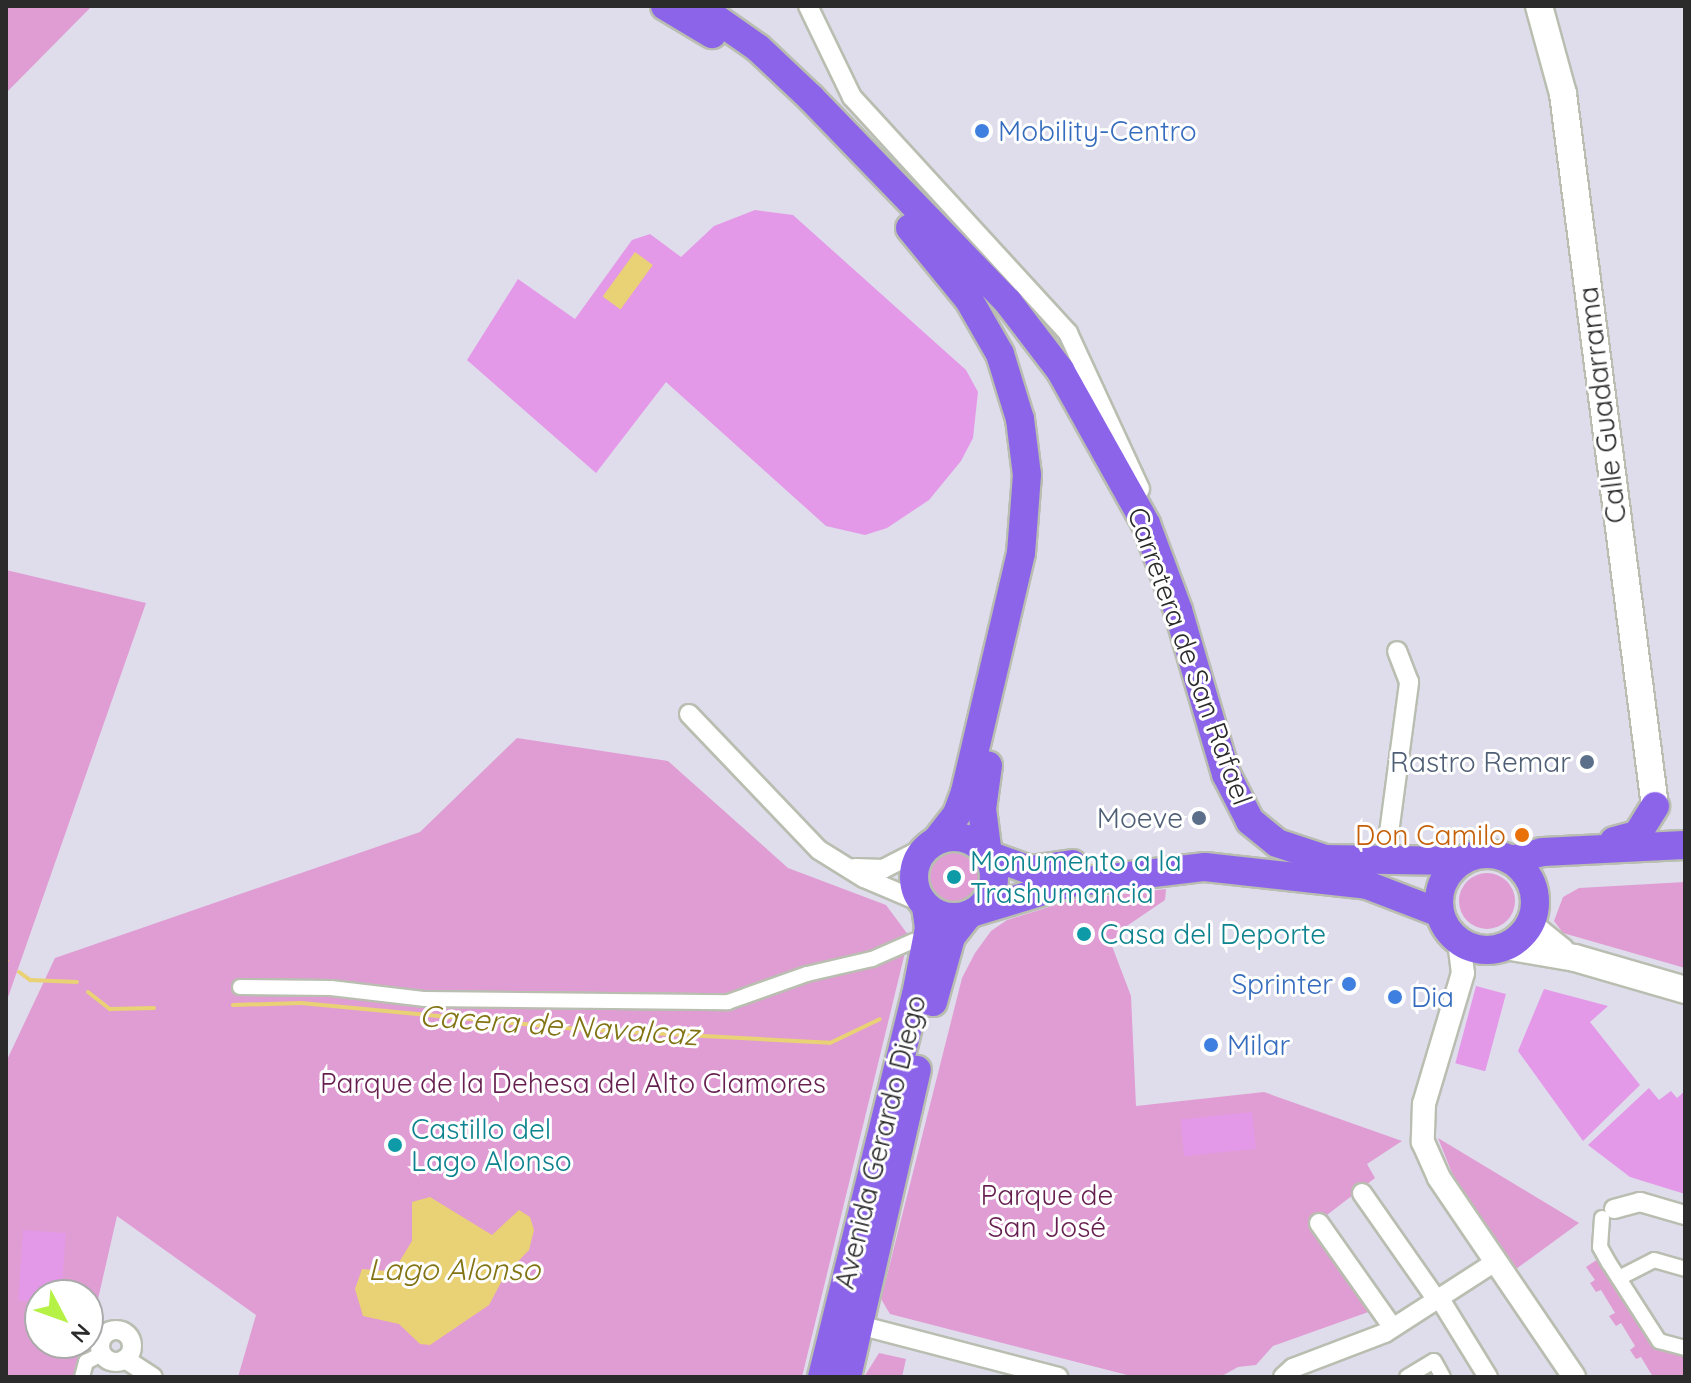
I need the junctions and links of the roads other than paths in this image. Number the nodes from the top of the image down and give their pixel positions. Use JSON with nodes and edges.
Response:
{"nodes":[{"id":1,"x":665,"y":6,"type":"edge"},
{"id":2,"x":698,"y":6,"type":"edge"},
{"id":3,"x":808,"y":6,"type":"edge"},
{"id":4,"x":1539,"y":6,"type":"edge"},
{"id":5,"x":858,"y":148,"type":"junction"},
{"id":6,"x":908,"y":202,"type":"junction"},
{"id":7,"x":967,"y":220,"type":"junction"},
{"id":8,"x":977,"y":271,"type":"junction"},
{"id":9,"x":1184,"y":628,"type":"junction"},
{"id":10,"x":1397,"y":651,"type":"dead end"},
{"id":11,"x":689,"y":714,"type":"dead end"},
{"id":12,"x":1674,"y":836,"type":"edge"},
{"id":13,"x":933,"y":843,"type":"junction"},
{"id":14,"x":988,"y":855,"type":"junction"},
{"id":15,"x":1325,"y":859,"type":"junction"},
{"id":16,"x":1462,"y":861,"type":"junction"},
{"id":17,"x":1385,"y":863,"type":"junction"},
{"id":18,"x":846,"y":866,"type":"junction"},
{"id":19,"x":1538,"y":871,"type":"junction"},
{"id":20,"x":924,"y":904,"type":"junction"},
{"id":21,"x":1440,"y":913,"type":"junction"},
{"id":22,"x":971,"y":914,"type":"junction"},
{"id":23,"x":1529,"y":925,"type":"junction"},
{"id":24,"x":913,"y":941,"type":"dead end"},
{"id":25,"x":1482,"y":946,"type":"junction"},
{"id":26,"x":1575,"y":958,"type":"junction"},
{"id":27,"x":240,"y":987,"type":"dead end"},
{"id":28,"x":1685,"y":990,"type":"edge"},
{"id":29,"x":1362,"y":1193,"type":"dead end"},
{"id":30,"x":1608,"y":1214,"type":"joint"},
{"id":31,"x":1685,"y":1215,"type":"edge"},
{"id":32,"x":1319,"y":1223,"type":"dead end"},
{"id":33,"x":1495,"y":1262,"type":"junction"},
{"id":34,"x":1685,"y":1269,"type":"edge"},
{"id":35,"x":1619,"y":1278,"type":"junction"},
{"id":36,"x":1439,"y":1299,"type":"junction"},
{"id":37,"x":859,"y":1325,"type":"junction"},
{"id":38,"x":1393,"y":1328,"type":"junction"},
{"id":39,"x":104,"y":1338,"type":"edge"},
{"id":40,"x":1685,"y":1348,"type":"edge"},
{"id":41,"x":104,"y":1356,"type":"edge"},
{"id":42,"x":92,"y":1359,"type":"edge"},
{"id":43,"x":125,"y":1359,"type":"junction"},
{"id":44,"x":82,"y":1377,"type":"edge"},
{"id":45,"x":153,"y":1377,"type":"edge"},
{"id":46,"x":822,"y":1377,"type":"edge"},
{"id":47,"x":847,"y":1377,"type":"edge"},
{"id":48,"x":1058,"y":1377,"type":"edge"},
{"id":49,"x":1283,"y":1377,"type":"edge"},
{"id":50,"x":1407,"y":1377,"type":"edge"},
{"id":51,"x":1443,"y":1377,"type":"edge"},
{"id":52,"x":1488,"y":1377,"type":"edge"},
{"id":53,"x":1574,"y":1377,"type":"edge"}],
"edges":[{"from":1,"to":13,"type":"main road"},
{"from":2,"to":5,"type":"main road","name":"Carretera de San Rafael"},
{"from":3,"to":7,"type":"street"},
{"from":4,"to":12,"type":"main road","name":"Calle Guadarrama"},
{"from":5,"to":6,"type":"main road","name":"Carretera de San Rafael"},
{"from":5,"to":7,"type":"street"},
{"from":6,"to":8,"type":"main road","name":"Carretera de San Rafael"},
{"from":6,"to":14,"type":"main road","name":"Carretera de San Rafael"},
{"from":7,"to":8,"type":"street"},
{"from":7,"to":9,"type":"street"},
{"from":8,"to":9,"type":"main road","name":"Carretera de San Rafael"},
{"from":9,"to":15,"type":"main road","name":"Carretera de San Rafael"},
{"from":10,"to":17,"type":"street"},
{"from":11,"to":18,"type":"street"},
{"from":12,"to":19,"type":"main road"},
{"from":12,"to":19,"type":"main road"},
{"from":13,"to":14,"type":"main road"},
{"from":13,"to":18,"type":"street"},
{"from":13,"to":20,"type":"main road"},
{"from":14,"to":15,"type":"main road"},
{"from":14,"to":22,"type":"main road"},
{"from":15,"to":17,"type":"main road","name":"Carretera de San Rafael"},
{"from":16,"to":17,"type":"main road","name":"Carretera de San Rafael"},
{"from":16,"to":19,"type":"main road"},
{"from":16,"to":21,"type":"main road"},
{"from":18,"to":20,"type":"street"},
{"from":19,"to":23,"type":"main road"},
{"from":20,"to":22,"type":"main road"},
{"from":20,"to":46,"type":"main road","name":"Avenida Gerardo Diego"},
{"from":21,"to":22,"type":"main road"},
{"from":21,"to":25,"type":"main road"},
{"from":22,"to":37,"type":"main road","name":"Avenida Gerardo Diego"},
{"from":23,"to":25,"type":"main road"},
{"from":23,"to":26,"type":"main road"},
{"from":24,"to":27,"type":"street"},
{"from":25,"to":26,"type":"main road"},
{"from":25,"to":33,"type":"street"},
{"from":26,"to":28,"type":"main road"},
{"from":29,"to":36,"type":"street"},
{"from":30,"to":31,"type":"street"},
{"from":30,"to":35,"type":"street"},
{"from":32,"to":38,"type":"street"},
{"from":33,"to":36,"type":"street"},
{"from":33,"to":53,"type":"street"},
{"from":34,"to":35,"type":"street"},
{"from":35,"to":40,"type":"street"},
{"from":36,"to":38,"type":"street"},
{"from":36,"to":52,"type":"street"},
{"from":37,"to":47,"type":"main road","name":"Avenida Gerardo Diego"},
{"from":37,"to":48,"type":"street"},
{"from":38,"to":49,"type":"street"},
{"from":39,"to":43,"type":"street"},
{"from":41,"to":43,"type":"street"},
{"from":42,"to":44,"type":"street"},
{"from":43,"to":45,"type":"street"},
{"from":50,"to":51,"type":"street"}]}
